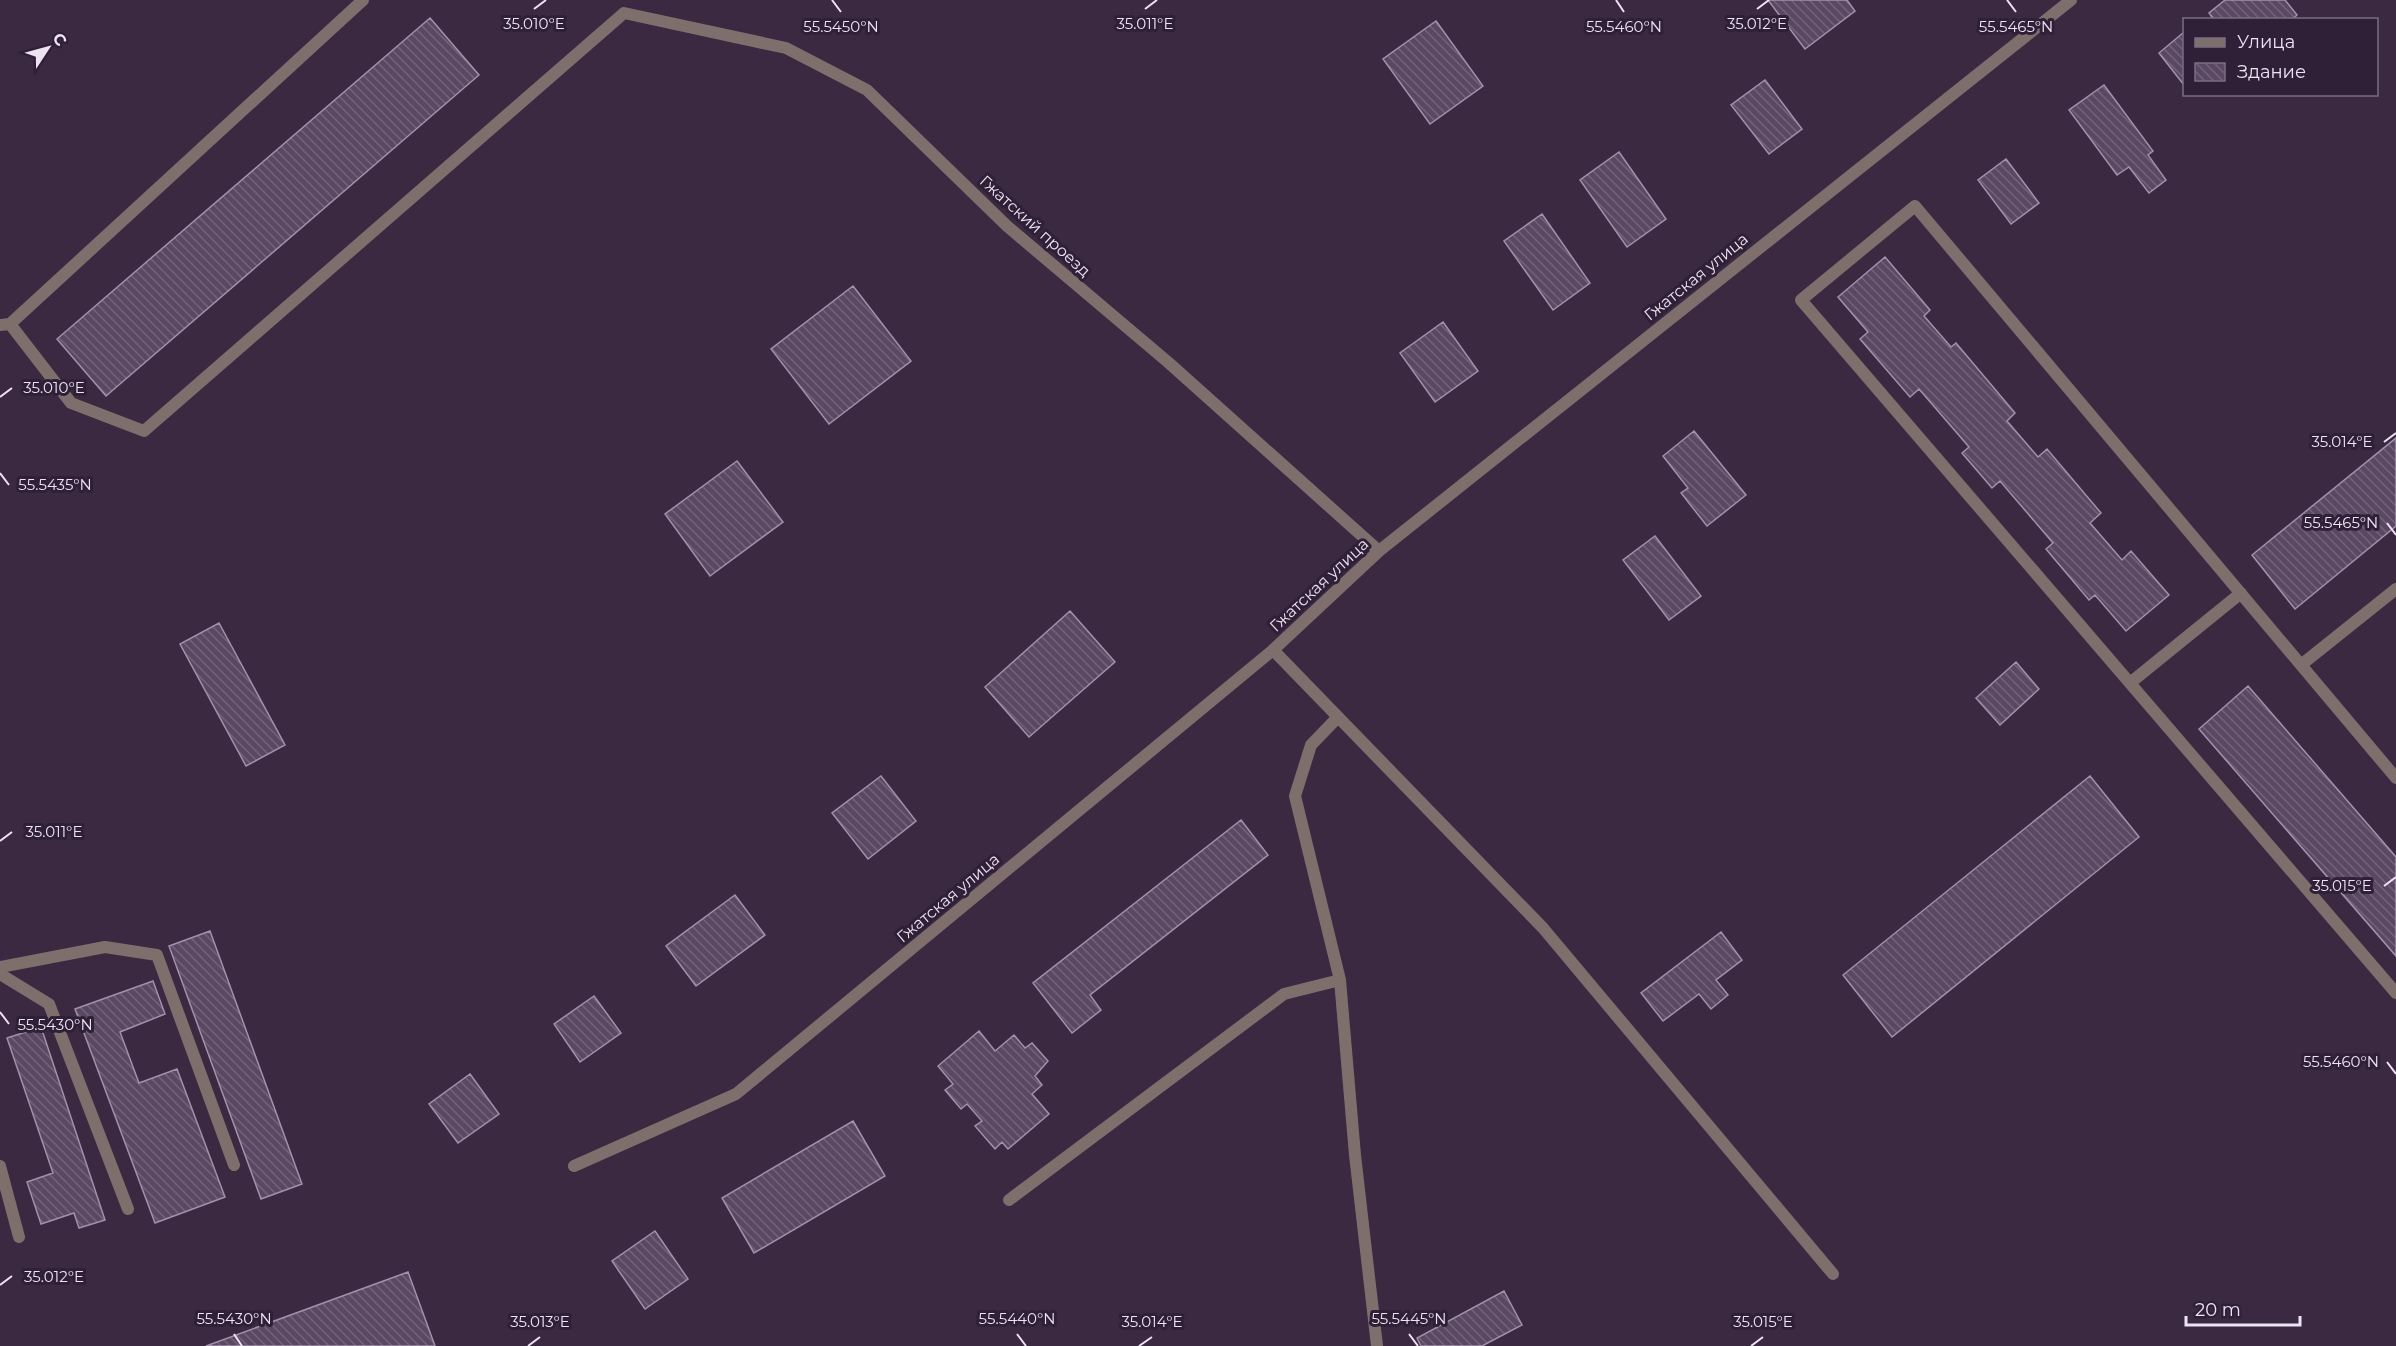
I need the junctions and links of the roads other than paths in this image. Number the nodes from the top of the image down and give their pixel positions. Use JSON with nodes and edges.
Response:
{"nodes":[{"id":1,"x":363,"y":0,"type":"edge"},
{"id":2,"x":2071,"y":0,"type":"edge"},
{"id":3,"x":5,"y":325,"type":"edge"},
{"id":4,"x":1379,"y":551,"type":"junction"},
{"id":5,"x":2396,"y":589,"type":"edge"},
{"id":6,"x":2241,"y":593,"type":"junction"},
{"id":7,"x":1273,"y":650,"type":"junction"},
{"id":8,"x":2301,"y":665,"type":"junction"},
{"id":9,"x":2130,"y":682,"type":"junction"},
{"id":10,"x":1338,"y":717,"type":"junction"},
{"id":11,"x":2396,"y":778,"type":"edge"},
{"id":12,"x":0,"y":967,"type":"edge"},
{"id":13,"x":0,"y":974,"type":"edge"},
{"id":14,"x":1340,"y":980,"type":"junction"},
{"id":15,"x":2396,"y":993,"type":"edge"},
{"id":16,"x":234,"y":1165,"type":"dead end"},
{"id":17,"x":0,"y":1166,"type":"edge"},
{"id":18,"x":574,"y":1166,"type":"dead end"},
{"id":19,"x":1009,"y":1200,"type":"dead end"},
{"id":20,"x":128,"y":1209,"type":"dead end"},
{"id":21,"x":19,"y":1238,"type":"dead end"},
{"id":22,"x":1833,"y":1274,"type":"dead end"},
{"id":23,"x":1377,"y":1346,"type":"edge"}],
"edges":[{"from":1,"to":3,"type":"street"},
{"from":2,"to":4,"type":"street","name":"Гжатская улица"},
{"from":3,"to":4,"type":"street","name":"Гжатский проезд"},
{"from":4,"to":7,"type":"street","name":"Гжатская улица"},
{"from":5,"to":8,"type":"street"},
{"from":6,"to":8,"type":"street"},
{"from":6,"to":9,"type":"street"},
{"from":6,"to":9,"type":"street"},
{"from":7,"to":10,"type":"street"},
{"from":7,"to":18,"type":"street","name":"Гжатская улица"},
{"from":8,"to":11,"type":"street"},
{"from":9,"to":15,"type":"street"},
{"from":10,"to":14,"type":"street"},
{"from":10,"to":22,"type":"street"},
{"from":12,"to":16,"type":"street"},
{"from":13,"to":20,"type":"street"},
{"from":14,"to":19,"type":"street"},
{"from":14,"to":23,"type":"street"},
{"from":17,"to":21,"type":"street"}]}
